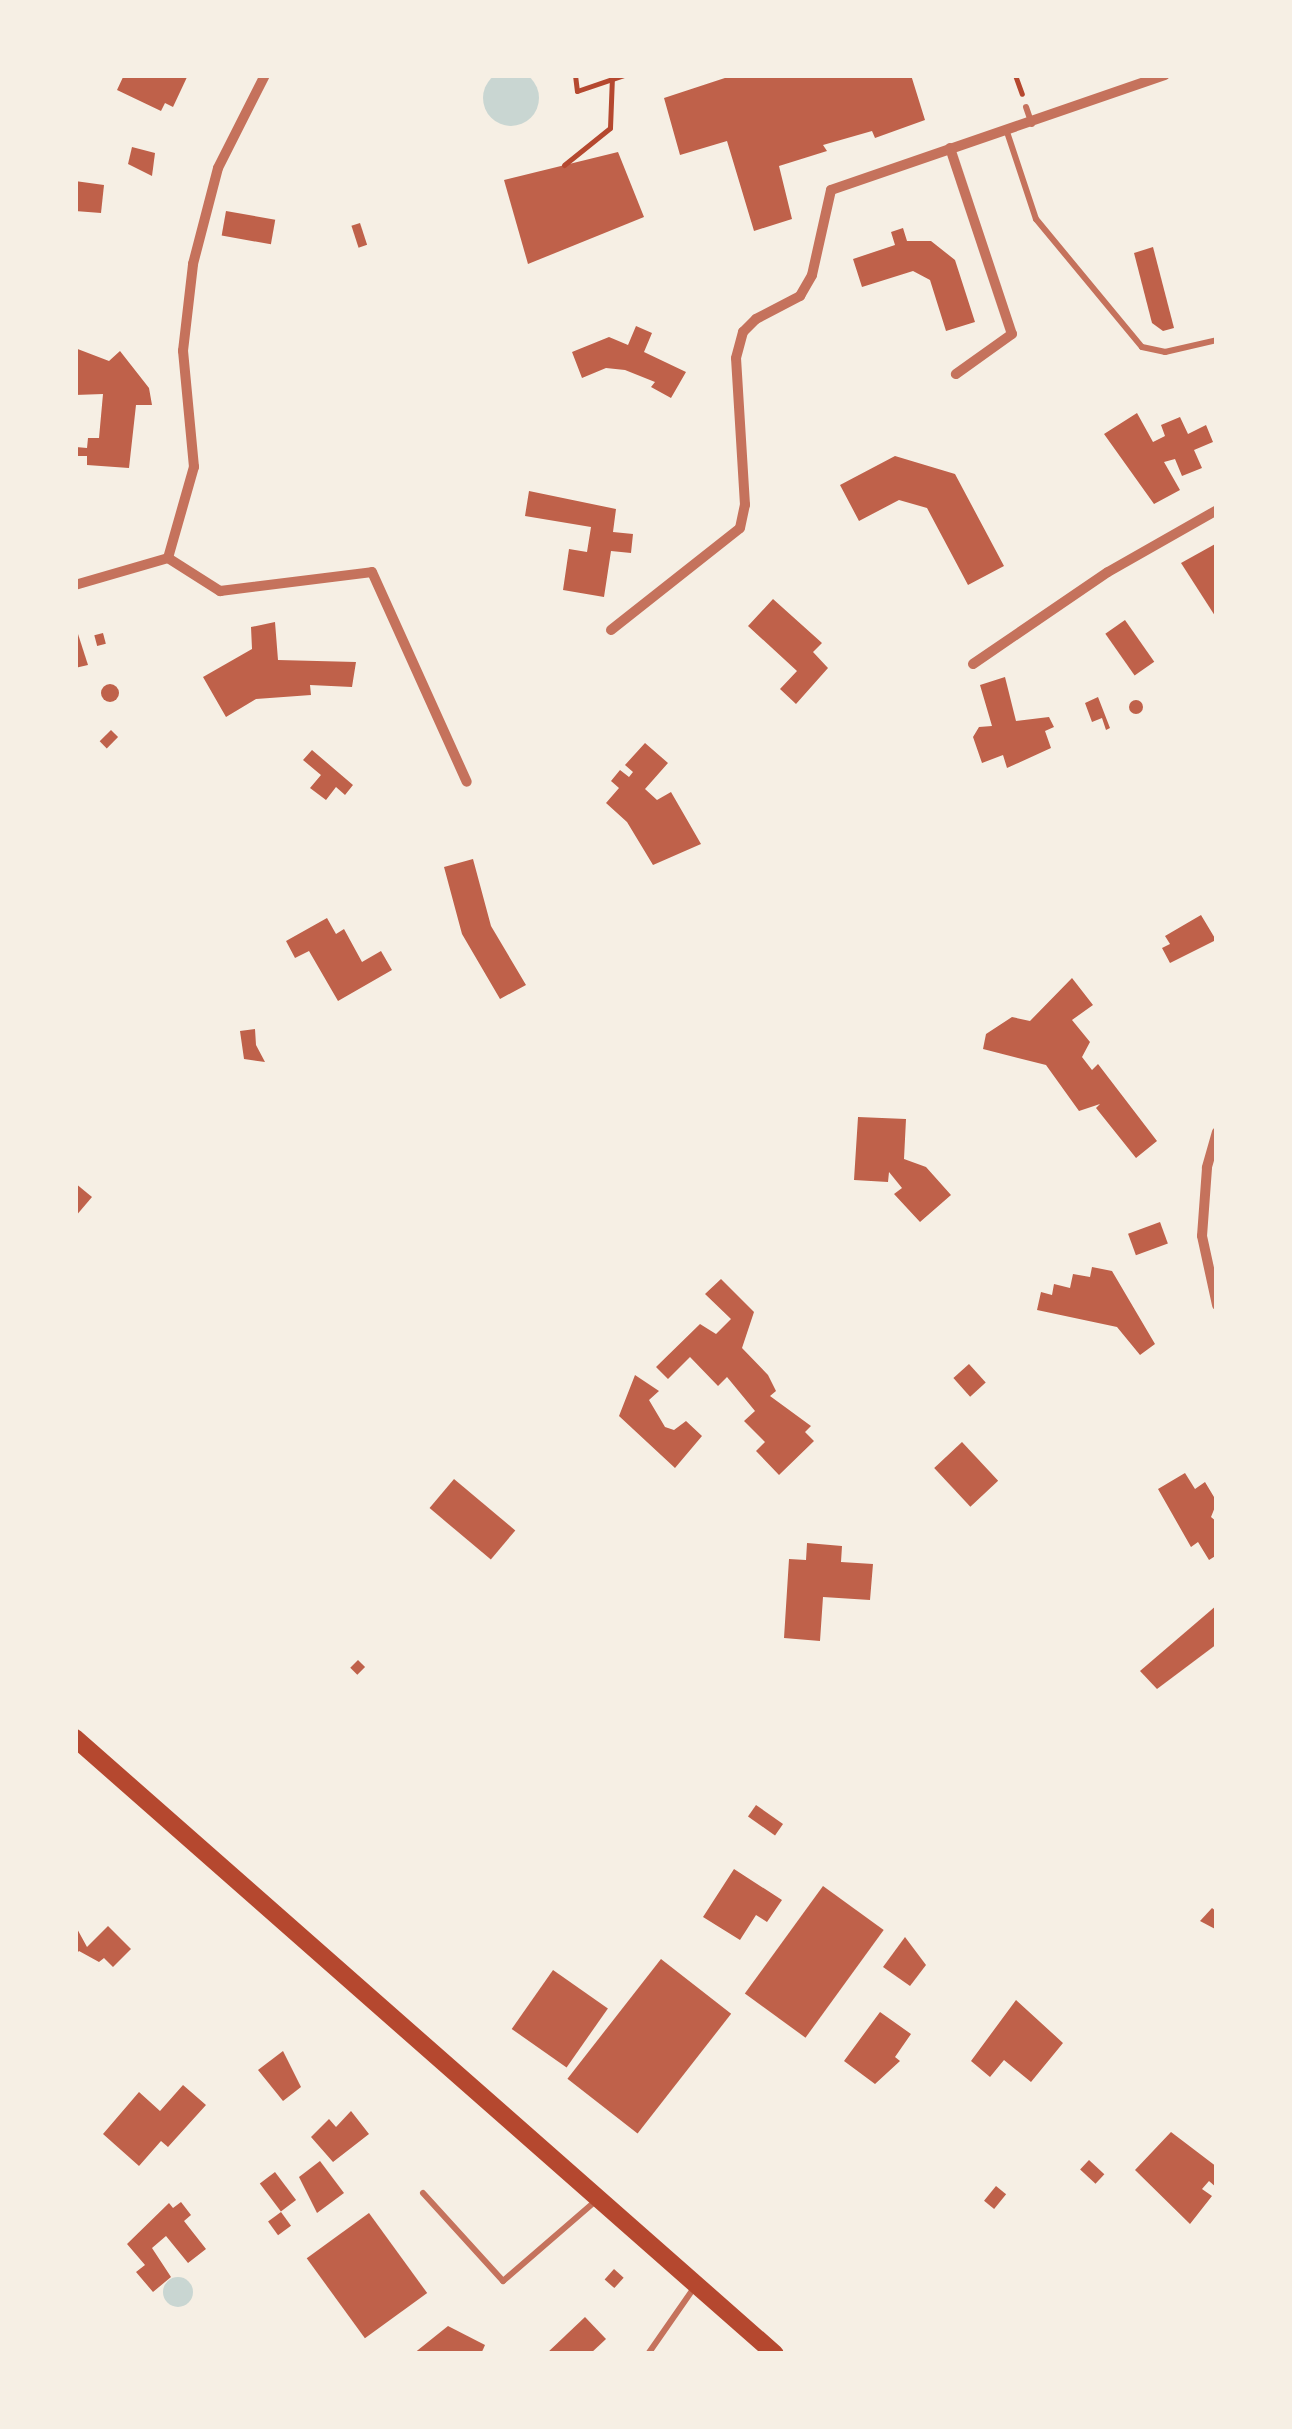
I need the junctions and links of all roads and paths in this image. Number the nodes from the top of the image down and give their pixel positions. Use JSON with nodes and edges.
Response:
{"nodes":[{"id":1,"x":266,"y":75,"type":"edge"},
{"id":2,"x":575,"y":75,"type":"edge"},
{"id":3,"x":624,"y":75,"type":"edge"},
{"id":4,"x":1165,"y":75,"type":"edge"},
{"id":5,"x":612,"y":77,"type":"edge"},
{"id":6,"x":1026,"y":107,"type":"dead end"},
{"id":7,"x":1032,"y":124,"type":"junction"},
{"id":8,"x":1007,"y":132,"type":"junction"},
{"id":9,"x":950,"y":148,"type":"junction"},
{"id":10,"x":564,"y":165,"type":"dead end"},
{"id":11,"x":1217,"y":340,"type":"edge"},
{"id":12,"x":956,"y":374,"type":"dead end"},
{"id":13,"x":1217,"y":510,"type":"edge"},
{"id":14,"x":168,"y":558,"type":"junction"},
{"id":15,"x":75,"y":585,"type":"edge"},
{"id":16,"x":612,"y":630,"type":"dead end"},
{"id":17,"x":973,"y":664,"type":"dead end"},
{"id":18,"x":467,"y":782,"type":"dead end"},
{"id":19,"x":1217,"y":1132,"type":"edge"},
{"id":20,"x":1217,"y":1305,"type":"edge"},
{"id":21,"x":75,"y":1738,"type":"edge"},
{"id":22,"x":423,"y":2192,"type":"dead end"},
{"id":23,"x":600,"y":2198,"type":"junction"},
{"id":24,"x":697,"y":2284,"type":"junction"},
{"id":25,"x":648,"y":2354,"type":"edge"},
{"id":26,"x":775,"y":2354,"type":"edge"}],
"edges":[{"from":1,"to":14,"type":"street"},
{"from":2,"to":5,"type":"path"},
{"from":3,"to":5,"type":"path"},
{"from":4,"to":7,"type":"street"},
{"from":5,"to":10,"type":"path"},
{"from":6,"to":7,"type":"lane"},
{"from":7,"to":8,"type":"street"},
{"from":8,"to":9,"type":"street"},
{"from":8,"to":11,"type":"lane"},
{"from":9,"to":12,"type":"street"},
{"from":9,"to":16,"type":"street"},
{"from":13,"to":17,"type":"street"},
{"from":14,"to":15,"type":"street"},
{"from":14,"to":18,"type":"street"},
{"from":19,"to":20,"type":"street"},
{"from":21,"to":23,"type":"main road"},
{"from":22,"to":23,"type":"lane"},
{"from":23,"to":24,"type":"main road"},
{"from":24,"to":25,"type":"lane"},
{"from":24,"to":26,"type":"main road"}]}
